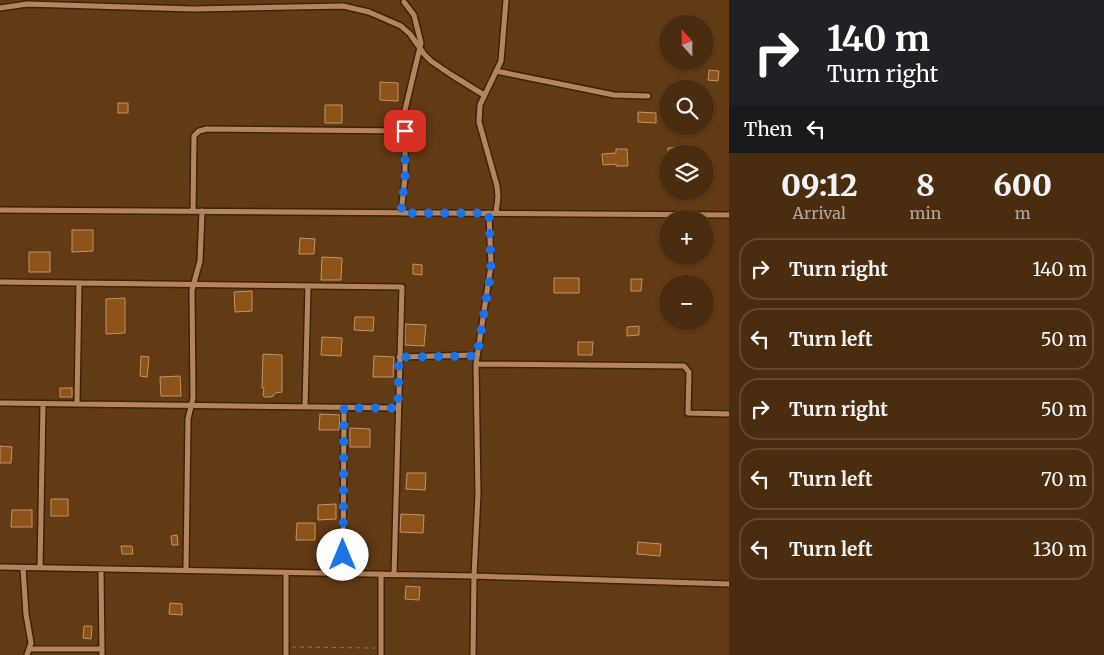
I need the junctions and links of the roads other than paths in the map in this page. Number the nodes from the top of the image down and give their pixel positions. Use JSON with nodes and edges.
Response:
{"nodes":[{"id":1,"x":506,"y":0,"type":"edge"},
{"id":2,"x":404,"y":2,"type":"dead end"},
{"id":3,"x":0,"y":8,"type":"edge"},
{"id":4,"x":420,"y":48,"type":"junction"},
{"id":5,"x":496,"y":71,"type":"junction"},
{"id":6,"x":484,"y":95,"type":"junction"},
{"id":7,"x":648,"y":96,"type":"dead end"},
{"id":8,"x":405,"y":131,"type":"junction"},
{"id":9,"x":0,"y":210,"type":"edge"},
{"id":10,"x":194,"y":211,"type":"junction"},
{"id":11,"x":202,"y":212,"type":"junction"},
{"id":12,"x":401,"y":213,"type":"junction"},
{"id":13,"x":489,"y":213,"type":"junction"},
{"id":14,"x":496,"y":214,"type":"junction"},
{"id":15,"x":729,"y":215,"type":"edge"},
{"id":16,"x":0,"y":282,"type":"edge"},
{"id":17,"x":79,"y":283,"type":"junction"},
{"id":18,"x":194,"y":284,"type":"junction"},
{"id":19,"x":308,"y":286,"type":"junction"},
{"id":20,"x":477,"y":356,"type":"junction"},
{"id":21,"x":399,"y":357,"type":"junction"},
{"id":22,"x":476,"y":364,"type":"junction"},
{"id":23,"x":0,"y":403,"type":"edge"},
{"id":24,"x":42,"y":404,"type":"junction"},
{"id":25,"x":77,"y":404,"type":"junction"},
{"id":26,"x":191,"y":406,"type":"junction"},
{"id":27,"x":305,"y":407,"type":"junction"},
{"id":28,"x":344,"y":408,"type":"junction"},
{"id":29,"x":398,"y":408,"type":"junction"},
{"id":30,"x":729,"y":414,"type":"edge"},
{"id":31,"x":0,"y":567,"type":"edge"},
{"id":32,"x":23,"y":568,"type":"junction"},
{"id":33,"x":40,"y":568,"type":"junction"},
{"id":34,"x":101,"y":569,"type":"junction"},
{"id":35,"x":186,"y":571,"type":"junction"},
{"id":36,"x":286,"y":573,"type":"junction"},
{"id":37,"x":343,"y":574,"type":"junction"},
{"id":38,"x":381,"y":574,"type":"junction"},
{"id":39,"x":394,"y":575,"type":"junction"},
{"id":40,"x":474,"y":576,"type":"junction"},
{"id":41,"x":729,"y":584,"type":"edge"},
{"id":42,"x":30,"y":649,"type":"junction"},
{"id":43,"x":102,"y":652,"type":"edge"},
{"id":44,"x":27,"y":655,"type":"edge"},
{"id":45,"x":286,"y":655,"type":"edge"},
{"id":46,"x":381,"y":655,"type":"edge"},
{"id":47,"x":473,"y":655,"type":"edge"}],
"edges":[{"from":1,"to":5,"type":"street"},
{"from":2,"to":4,"type":"street"},
{"from":3,"to":4,"type":"street"},
{"from":4,"to":6,"type":"street"},
{"from":4,"to":8,"type":"street"},
{"from":5,"to":6,"type":"street"},
{"from":5,"to":7,"type":"street"},
{"from":6,"to":14,"type":"street"},
{"from":8,"to":10,"type":"street"},
{"from":8,"to":12,"type":"street"},
{"from":9,"to":10,"type":"street"},
{"from":10,"to":11,"type":"street"},
{"from":11,"to":12,"type":"street"},
{"from":11,"to":18,"type":"street"},
{"from":12,"to":13,"type":"street"},
{"from":13,"to":14,"type":"street"},
{"from":13,"to":20,"type":"street"},
{"from":14,"to":15,"type":"street"},
{"from":16,"to":17,"type":"street"},
{"from":17,"to":18,"type":"street"},
{"from":17,"to":25,"type":"street"},
{"from":18,"to":19,"type":"street"},
{"from":18,"to":26,"type":"street"},
{"from":19,"to":21,"type":"street"},
{"from":19,"to":27,"type":"street"},
{"from":20,"to":21,"type":"street"},
{"from":20,"to":22,"type":"street"},
{"from":21,"to":29,"type":"street"},
{"from":22,"to":30,"type":"street"},
{"from":22,"to":40,"type":"street"},
{"from":23,"to":24,"type":"street"},
{"from":24,"to":25,"type":"street"},
{"from":24,"to":33,"type":"street"},
{"from":25,"to":26,"type":"street"},
{"from":26,"to":27,"type":"street"},
{"from":26,"to":35,"type":"street"},
{"from":27,"to":28,"type":"street"},
{"from":28,"to":29,"type":"street"},
{"from":28,"to":37,"type":"street"},
{"from":29,"to":39,"type":"street"},
{"from":31,"to":32,"type":"street"},
{"from":32,"to":33,"type":"street"},
{"from":32,"to":42,"type":"street"},
{"from":33,"to":34,"type":"street"},
{"from":34,"to":35,"type":"street"},
{"from":34,"to":43,"type":"street"},
{"from":35,"to":36,"type":"street"},
{"from":36,"to":37,"type":"street"},
{"from":36,"to":45,"type":"street"},
{"from":37,"to":38,"type":"street"},
{"from":38,"to":39,"type":"street"},
{"from":38,"to":46,"type":"street"},
{"from":39,"to":40,"type":"street"},
{"from":40,"to":41,"type":"street"},
{"from":40,"to":47,"type":"street"},
{"from":42,"to":43,"type":"street"},
{"from":42,"to":44,"type":"street"}]}
